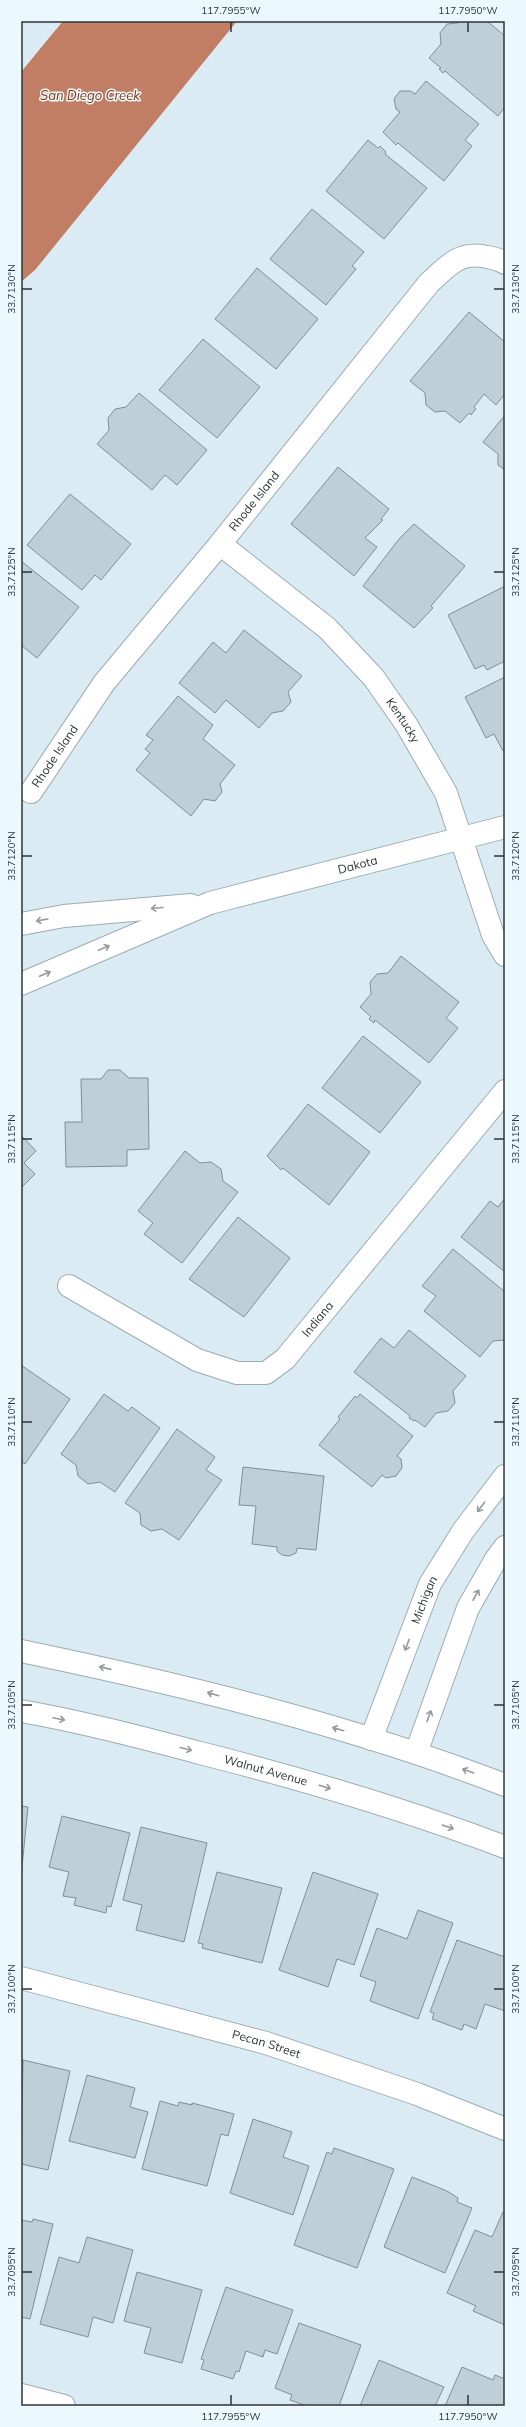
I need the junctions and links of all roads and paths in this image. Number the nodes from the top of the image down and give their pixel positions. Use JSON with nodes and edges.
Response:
{"nodes":[{"id":1,"x":505,"y":263,"type":"edge"},
{"id":2,"x":220,"y":544,"type":"junction"},
{"id":3,"x":31,"y":792,"type":"dead end"},
{"id":4,"x":505,"y":827,"type":"edge"},
{"id":5,"x":462,"y":838,"type":"junction"},
{"id":6,"x":210,"y":903,"type":"junction"},
{"id":7,"x":21,"y":924,"type":"edge"},
{"id":8,"x":505,"y":955,"type":"edge"},
{"id":9,"x":21,"y":984,"type":"edge"},
{"id":10,"x":505,"y":1091,"type":"edge"},
{"id":11,"x":69,"y":1286,"type":"dead end"},
{"id":12,"x":505,"y":1476,"type":"edge"},
{"id":13,"x":505,"y":1547,"type":"edge"},
{"id":14,"x":21,"y":1651,"type":"edge"},
{"id":15,"x":21,"y":1711,"type":"edge"},
{"id":16,"x":371,"y":1739,"type":"junction"},
{"id":17,"x":416,"y":1753,"type":"junction"},
{"id":18,"x":505,"y":1785,"type":"edge"},
{"id":19,"x":505,"y":1847,"type":"edge"},
{"id":20,"x":21,"y":1978,"type":"edge"},
{"id":21,"x":505,"y":2129,"type":"edge"},
{"id":22,"x":21,"y":2395,"type":"edge"},
{"id":23,"x":64,"y":2406,"type":"edge"}],
"edges":[{"from":1,"to":2,"type":"street","name":"Rhode Island"},
{"from":2,"to":3,"type":"street","name":"Rhode Island"},
{"from":2,"to":5,"type":"street","name":"Kentucky"},
{"from":4,"to":5,"type":"street","name":"Dakota"},
{"from":5,"to":6,"type":"street","name":"Dakota"},
{"from":5,"to":8,"type":"street","name":"Kentucky"},
{"from":6,"to":7,"type":"street","name":"Dakota","one_way":true},
{"from":9,"to":6,"type":"street","name":"Dakota","one_way":true},
{"from":10,"to":11,"type":"street","name":"Indiana"},
{"from":12,"to":16,"type":"street","name":"Michigan","one_way":true},
{"from":17,"to":13,"type":"street","one_way":true},
{"from":16,"to":14,"type":"street","one_way":true},
{"from":15,"to":19,"type":"street","name":"Walnut Avenue","one_way":true},
{"from":16,"to":17,"type":"street"},
{"from":18,"to":17,"type":"street","one_way":true},
{"from":20,"to":21,"type":"street","name":"Pecan Street"},
{"from":22,"to":23,"type":"street"}]}
